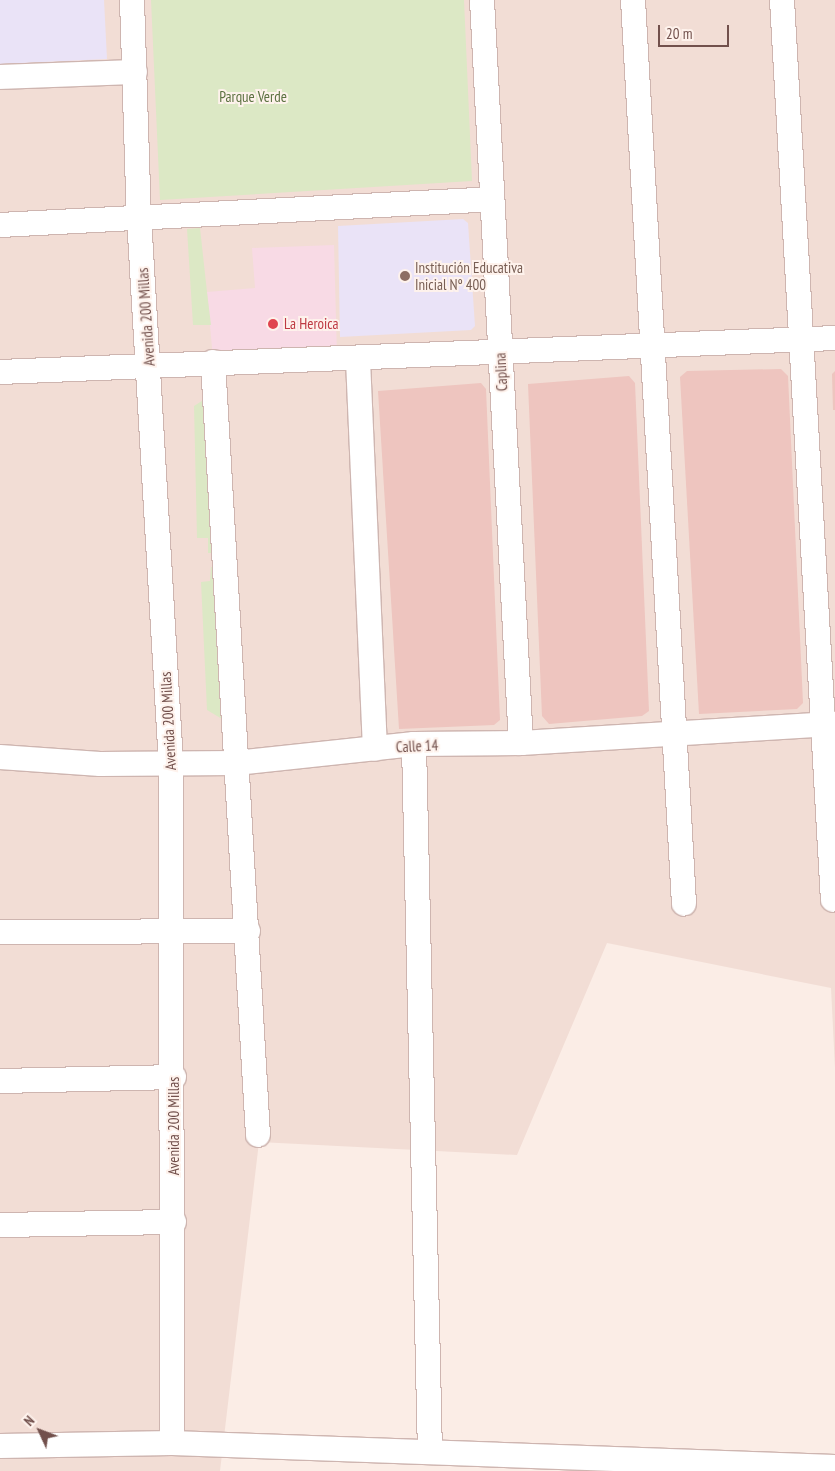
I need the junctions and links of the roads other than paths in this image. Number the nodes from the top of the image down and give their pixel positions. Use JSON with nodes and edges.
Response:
{"nodes":[{"id":1,"x":132,"y":0,"type":"edge"},
{"id":2,"x":482,"y":0,"type":"edge"},
{"id":3,"x":633,"y":0,"type":"edge"},
{"id":4,"x":782,"y":0,"type":"edge"},
{"id":5,"x":135,"y":72,"type":"junction"},
{"id":6,"x":0,"y":77,"type":"edge"},
{"id":7,"x":490,"y":199,"type":"junction"},
{"id":8,"x":139,"y":217,"type":"junction"},
{"id":9,"x":0,"y":225,"type":"edge"},
{"id":10,"x":835,"y":338,"type":"edge"},
{"id":11,"x":802,"y":340,"type":"junction"},
{"id":12,"x":649,"y":346,"type":"junction"},
{"id":13,"x":500,"y":353,"type":"junction"},
{"id":14,"x":358,"y":360,"type":"junction"},
{"id":15,"x":213,"y":362,"type":"junction"},
{"id":16,"x":149,"y":365,"type":"junction"},
{"id":17,"x":0,"y":372,"type":"edge"},
{"id":18,"x":829,"y":724,"type":"edge"},
{"id":19,"x":672,"y":733,"type":"junction"},
{"id":20,"x":414,"y":744,"type":"junction"},
{"id":21,"x":521,"y":744,"type":"junction"},
{"id":22,"x":375,"y":749,"type":"junction"},
{"id":23,"x":0,"y":757,"type":"edge"},
{"id":24,"x":236,"y":762,"type":"junction"},
{"id":25,"x":171,"y":763,"type":"junction"},
{"id":26,"x":833,"y":900,"type":"dead end"},
{"id":27,"x":684,"y":904,"type":"dead end"},
{"id":28,"x":171,"y":929,"type":"junction"},
{"id":29,"x":248,"y":931,"type":"junction"},
{"id":30,"x":0,"y":932,"type":"edge"},
{"id":31,"x":174,"y":1077,"type":"junction"},
{"id":32,"x":0,"y":1081,"type":"edge"},
{"id":33,"x":258,"y":1135,"type":"dead end"},
{"id":34,"x":174,"y":1222,"type":"junction"},
{"id":35,"x":0,"y":1225,"type":"edge"},
{"id":36,"x":172,"y":1443,"type":"junction"},
{"id":37,"x":0,"y":1446,"type":"edge"},
{"id":38,"x":430,"y":1452,"type":"junction"},
{"id":39,"x":835,"y":1466,"type":"edge"}],
"edges":[{"from":1,"to":5,"type":"street","name":"Avenida 200 Millas"},
{"from":2,"to":7,"type":"street","name":"Caplina"},
{"from":3,"to":12,"type":"street"},
{"from":4,"to":11,"type":"street"},
{"from":5,"to":6,"type":"street"},
{"from":5,"to":8,"type":"street","name":"Avenida 200 Millas"},
{"from":7,"to":8,"type":"street"},
{"from":7,"to":13,"type":"street","name":"Caplina"},
{"from":8,"to":9,"type":"street"},
{"from":8,"to":16,"type":"street","name":"Avenida 200 Millas"},
{"from":10,"to":11,"type":"street"},
{"from":11,"to":12,"type":"street"},
{"from":11,"to":18,"type":"street"},
{"from":12,"to":13,"type":"street"},
{"from":12,"to":19,"type":"street"},
{"from":13,"to":14,"type":"street"},
{"from":13,"to":21,"type":"street","name":"Caplina"},
{"from":14,"to":15,"type":"street"},
{"from":14,"to":22,"type":"street"},
{"from":15,"to":16,"type":"street"},
{"from":15,"to":24,"type":"street"},
{"from":16,"to":17,"type":"street"},
{"from":16,"to":25,"type":"street","name":"Avenida 200 Millas"},
{"from":18,"to":19,"type":"street","name":"Calle 14"},
{"from":18,"to":26,"type":"street"},
{"from":19,"to":21,"type":"street","name":"Calle 14"},
{"from":19,"to":27,"type":"street"},
{"from":20,"to":21,"type":"street","name":"Calle 14"},
{"from":20,"to":22,"type":"street","name":"Calle 14"},
{"from":20,"to":38,"type":"street"},
{"from":22,"to":24,"type":"street","name":"Calle 14"},
{"from":23,"to":25,"type":"street","name":"Calle 14"},
{"from":24,"to":25,"type":"street","name":"Calle 14"},
{"from":24,"to":29,"type":"street"},
{"from":25,"to":28,"type":"street","name":"Avenida 200 Millas"},
{"from":28,"to":29,"type":"street"},
{"from":28,"to":30,"type":"street"},
{"from":28,"to":31,"type":"street","name":"Avenida 200 Millas"},
{"from":29,"to":33,"type":"street"},
{"from":31,"to":32,"type":"street"},
{"from":31,"to":34,"type":"street","name":"Avenida 200 Millas"},
{"from":34,"to":35,"type":"street"},
{"from":34,"to":36,"type":"street","name":"Avenida 200 Millas"},
{"from":36,"to":37,"type":"street"},
{"from":36,"to":38,"type":"street"},
{"from":38,"to":39,"type":"street"}]}
